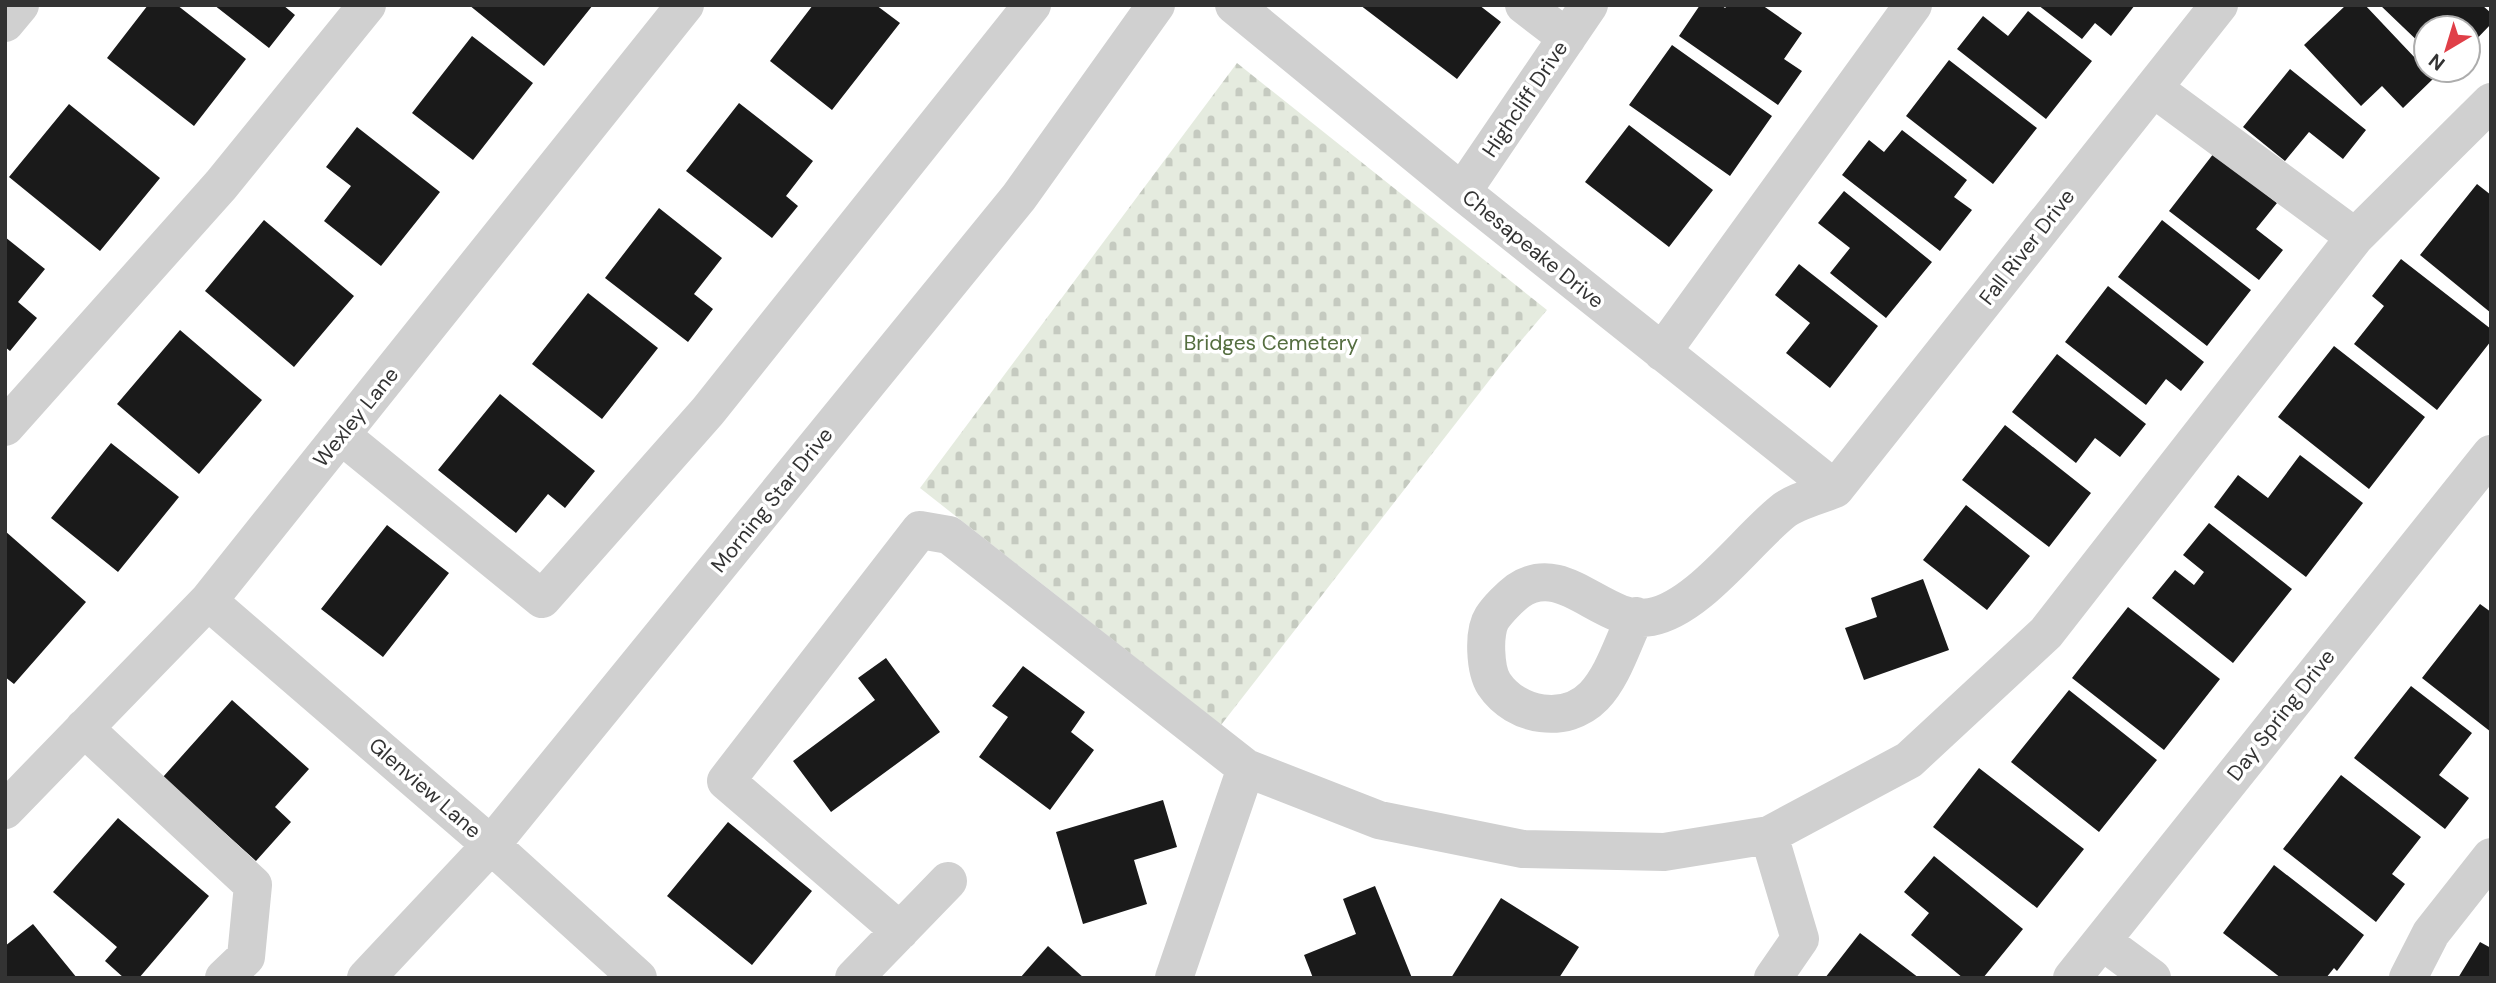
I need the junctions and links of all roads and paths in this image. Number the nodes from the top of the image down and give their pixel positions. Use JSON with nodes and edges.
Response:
{"nodes":[{"id":1,"x":20,"y":5,"type":"edge"},
{"id":2,"x":367,"y":5,"type":"edge"},
{"id":3,"x":685,"y":5,"type":"edge"},
{"id":4,"x":1032,"y":5,"type":"edge"},
{"id":5,"x":1156,"y":5,"type":"edge"},
{"id":6,"x":1234,"y":5,"type":"edge"},
{"id":7,"x":1524,"y":5,"type":"edge"},
{"id":8,"x":1588,"y":5,"type":"edge"},
{"id":9,"x":1913,"y":5,"type":"edge"},
{"id":10,"x":2219,"y":5,"type":"edge"},
{"id":11,"x":5,"y":23,"type":"edge"},
{"id":12,"x":1567,"y":38,"type":"junction"},
{"id":13,"x":2153,"y":88,"type":"junction"},
{"id":14,"x":2491,"y":102,"type":"edge"},
{"id":15,"x":1462,"y":192,"type":"junction"},
{"id":16,"x":2355,"y":237,"type":"junction"},
{"id":17,"x":1662,"y":352,"type":"junction"},
{"id":18,"x":5,"y":426,"type":"edge"},
{"id":19,"x":342,"y":436,"type":"junction"},
{"id":20,"x":2491,"y":454,"type":"edge"},
{"id":21,"x":1835,"y":489,"type":"junction"},
{"id":22,"x":208,"y":601,"type":"junction"},
{"id":23,"x":1636,"y":616,"type":"dead end"},
{"id":24,"x":84,"y":728,"type":"junction"},
{"id":25,"x":1246,"y":768,"type":"junction"},
{"id":26,"x":5,"y":810,"type":"edge"},
{"id":27,"x":1769,"y":835,"type":"junction"},
{"id":28,"x":491,"y":845,"type":"junction"},
{"id":29,"x":2491,"y":857,"type":"edge"},
{"id":30,"x":948,"y":881,"type":"dead end"},
{"id":31,"x":900,"y":931,"type":"junction"},
{"id":32,"x":2102,"y":942,"type":"junction"},
{"id":33,"x":224,"y":978,"type":"edge"},
{"id":34,"x":366,"y":978,"type":"edge"},
{"id":35,"x":638,"y":978,"type":"edge"},
{"id":36,"x":854,"y":978,"type":"edge"},
{"id":37,"x":1174,"y":978,"type":"edge"},
{"id":38,"x":1773,"y":978,"type":"edge"},
{"id":39,"x":2072,"y":978,"type":"edge"},
{"id":40,"x":2152,"y":978,"type":"edge"},
{"id":41,"x":2408,"y":978,"type":"edge"}],
"edges":[{"from":1,"to":11,"type":"street"},
{"from":2,"to":18,"type":"street"},
{"from":3,"to":19,"type":"street","name":"Wexley Lane"},
{"from":4,"to":19,"type":"street"},
{"from":5,"to":28,"type":"street","name":"Morning Star Drive"},
{"from":6,"to":15,"type":"street","name":"Chesapeake Drive"},
{"from":7,"to":12,"type":"street"},
{"from":8,"to":12,"type":"street","name":"Highcliff Drive"},
{"from":9,"to":17,"type":"street"},
{"from":10,"to":13,"type":"street","name":"Fall River Drive"},
{"from":12,"to":15,"type":"street","name":"Highcliff Drive"},
{"from":13,"to":16,"type":"street"},
{"from":13,"to":21,"type":"street","name":"Fall River Drive"},
{"from":14,"to":16,"type":"street"},
{"from":15,"to":17,"type":"street","name":"Chesapeake Drive"},
{"from":16,"to":27,"type":"street"},
{"from":17,"to":21,"type":"street","name":"Chesapeake Drive"},
{"from":19,"to":22,"type":"street","name":"Wexley Lane"},
{"from":20,"to":32,"type":"street","name":"Day Spring Drive"},
{"from":21,"to":23,"type":"street"},
{"from":22,"to":24,"type":"street","name":"Wexley Lane"},
{"from":22,"to":28,"type":"street","name":"Glenview Lane"},
{"from":24,"to":26,"type":"street","name":"Wexley Lane"},
{"from":24,"to":33,"type":"street"},
{"from":25,"to":27,"type":"street"},
{"from":25,"to":31,"type":"street"},
{"from":25,"to":37,"type":"street"},
{"from":27,"to":38,"type":"street"},
{"from":28,"to":34,"type":"street","name":"Morning Star Drive"},
{"from":28,"to":35,"type":"street","name":"Glenview Lane"},
{"from":29,"to":41,"type":"street"},
{"from":30,"to":31,"type":"street"},
{"from":31,"to":36,"type":"street"},
{"from":32,"to":39,"type":"street","name":"Day Spring Drive"},
{"from":32,"to":40,"type":"street"}]}
